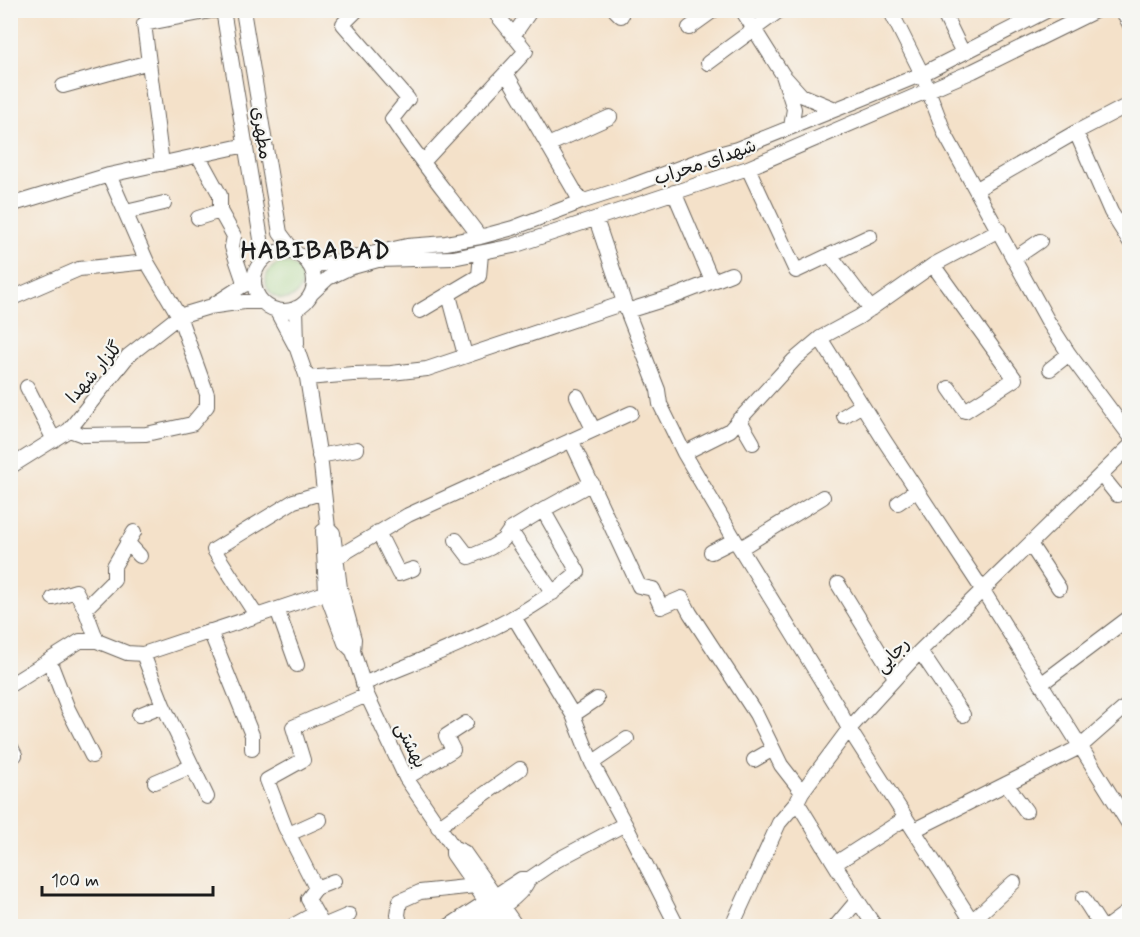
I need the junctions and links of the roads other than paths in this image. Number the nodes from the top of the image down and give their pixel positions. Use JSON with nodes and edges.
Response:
{"nodes":[{"id":1,"x":216,"y":10,"type":"edge"},
{"id":2,"x":224,"y":10,"type":"edge"},
{"id":3,"x":243,"y":10,"type":"edge"},
{"id":4,"x":357,"y":10,"type":"edge"},
{"id":5,"x":493,"y":10,"type":"edge"},
{"id":6,"x":531,"y":10,"type":"edge"},
{"id":7,"x":714,"y":10,"type":"edge"},
{"id":8,"x":742,"y":10,"type":"edge"},
{"id":9,"x":780,"y":10,"type":"edge"},
{"id":10,"x":890,"y":10,"type":"edge"},
{"id":11,"x":942,"y":10,"type":"edge"},
{"id":12,"x":1048,"y":10,"type":"edge"},
{"id":13,"x":1097,"y":10,"type":"edge"},
{"id":14,"x":1122,"y":10,"type":"edge"},
{"id":15,"x":1130,"y":25,"type":"edge"},
{"id":16,"x":690,"y":28,"type":"dead end"},
{"id":17,"x":754,"y":30,"type":"junction"},
{"id":18,"x":513,"y":36,"type":"junction"},
{"id":19,"x":963,"y":53,"type":"junction"},
{"id":20,"x":149,"y":62,"type":"junction"},
{"id":21,"x":708,"y":63,"type":"dead end"},
{"id":22,"x":506,"y":73,"type":"junction"},
{"id":23,"x":922,"y":74,"type":"junction"},
{"id":24,"x":783,"y":75,"type":"junction"},
{"id":25,"x":63,"y":86,"type":"dead end"},
{"id":26,"x":929,"y":91,"type":"junction"},
{"id":27,"x":1130,"y":104,"type":"edge"},
{"id":28,"x":835,"y":109,"type":"junction"},
{"id":29,"x":610,"y":117,"type":"dead end"},
{"id":30,"x":791,"y":127,"type":"junction"},
{"id":31,"x":1076,"y":132,"type":"junction"},
{"id":32,"x":246,"y":145,"type":"junction"},
{"id":33,"x":548,"y":145,"type":"junction"},
{"id":34,"x":198,"y":155,"type":"junction"},
{"id":35,"x":711,"y":156,"type":"junction"},
{"id":36,"x":424,"y":161,"type":"junction"},
{"id":37,"x":162,"y":164,"type":"junction"},
{"id":38,"x":748,"y":168,"type":"junction"},
{"id":39,"x":109,"y":175,"type":"junction"},
{"id":40,"x":717,"y":179,"type":"junction"},
{"id":41,"x":977,"y":189,"type":"junction"},
{"id":42,"x":674,"y":192,"type":"junction"},
{"id":43,"x":581,"y":202,"type":"junction"},
{"id":44,"x":164,"y":203,"type":"dead end"},
{"id":45,"x":10,"y":205,"type":"edge"},
{"id":46,"x":220,"y":211,"type":"junction"},
{"id":47,"x":126,"y":212,"type":"junction"},
{"id":48,"x":277,"y":214,"type":"junction"},
{"id":49,"x":198,"y":218,"type":"dead end"},
{"id":50,"x":258,"y":219,"type":"junction"},
{"id":51,"x":596,"y":219,"type":"junction"},
{"id":52,"x":999,"y":230,"type":"junction"},
{"id":53,"x":870,"y":236,"type":"dead end"},
{"id":54,"x":480,"y":237,"type":"junction"},
{"id":55,"x":454,"y":241,"type":"junction"},
{"id":56,"x":1040,"y":241,"type":"dead end"},
{"id":57,"x":1130,"y":242,"type":"edge"},
{"id":58,"x":295,"y":253,"type":"junction"},
{"id":59,"x":480,"y":254,"type":"junction"},
{"id":60,"x":830,"y":255,"type":"junction"},
{"id":61,"x":453,"y":258,"type":"junction"},
{"id":62,"x":1015,"y":258,"type":"junction"},
{"id":63,"x":147,"y":262,"type":"junction"},
{"id":64,"x":261,"y":262,"type":"junction"},
{"id":65,"x":309,"y":265,"type":"junction"},
{"id":66,"x":933,"y":265,"type":"junction"},
{"id":67,"x":731,"y":274,"type":"dead end"},
{"id":68,"x":712,"y":281,"type":"junction"},
{"id":69,"x":249,"y":282,"type":"junction"},
{"id":70,"x":310,"y":294,"type":"junction"},
{"id":71,"x":448,"y":296,"type":"junction"},
{"id":72,"x":10,"y":299,"type":"edge"},
{"id":73,"x":263,"y":302,"type":"junction"},
{"id":74,"x":209,"y":307,"type":"junction"},
{"id":75,"x":626,"y":307,"type":"junction"},
{"id":76,"x":296,"y":308,"type":"junction"},
{"id":77,"x":871,"y":309,"type":"junction"},
{"id":78,"x":276,"y":310,"type":"junction"},
{"id":79,"x":420,"y":311,"type":"dead end"},
{"id":80,"x":179,"y":316,"type":"junction"},
{"id":81,"x":820,"y":338,"type":"junction"},
{"id":82,"x":297,"y":349,"type":"junction"},
{"id":83,"x":1069,"y":354,"type":"junction"},
{"id":84,"x":465,"y":356,"type":"junction"},
{"id":85,"x":1050,"y":369,"type":"dead end"},
{"id":86,"x":307,"y":378,"type":"junction"},
{"id":87,"x":27,"y":387,"type":"dead end"},
{"id":88,"x":949,"y":388,"type":"dead end"},
{"id":89,"x":577,"y":396,"type":"dead end"},
{"id":90,"x":862,"y":405,"type":"junction"},
{"id":91,"x":631,"y":413,"type":"dead end"},
{"id":92,"x":844,"y":417,"type":"dead end"},
{"id":93,"x":739,"y":419,"type":"junction"},
{"id":94,"x":593,"y":429,"type":"junction"},
{"id":95,"x":69,"y":430,"type":"junction"},
{"id":96,"x":1130,"y":436,"type":"edge"},
{"id":97,"x":54,"y":440,"type":"junction"},
{"id":98,"x":572,"y":440,"type":"junction"},
{"id":99,"x":753,"y":443,"type":"dead end"},
{"id":100,"x":1130,"y":446,"type":"edge"},
{"id":101,"x":357,"y":449,"type":"dead end"},
{"id":102,"x":684,"y":453,"type":"junction"},
{"id":103,"x":319,"y":456,"type":"junction"},
{"id":104,"x":10,"y":466,"type":"edge"},
{"id":105,"x":1101,"y":475,"type":"junction"},
{"id":106,"x":592,"y":483,"type":"junction"},
{"id":107,"x":917,"y":490,"type":"junction"},
{"id":108,"x":324,"y":492,"type":"junction"},
{"id":109,"x":1118,"y":495,"type":"dead end"},
{"id":110,"x":823,"y":497,"type":"dead end"},
{"id":111,"x":897,"y":503,"type":"dead end"},
{"id":112,"x":543,"y":510,"type":"junction"},
{"id":113,"x":328,"y":528,"type":"junction"},
{"id":114,"x":510,"y":530,"type":"junction"},
{"id":115,"x":378,"y":532,"type":"junction"},
{"id":116,"x":456,"y":540,"type":"dead end"},
{"id":117,"x":738,"y":544,"type":"junction"},
{"id":118,"x":1030,"y":544,"type":"junction"},
{"id":119,"x":711,"y":552,"type":"dead end"},
{"id":120,"x":140,"y":556,"type":"dead end"},
{"id":121,"x":336,"y":558,"type":"junction"},
{"id":122,"x":413,"y":569,"type":"dead end"},
{"id":123,"x":838,"y":584,"type":"dead end"},
{"id":124,"x":340,"y":588,"type":"junction"},
{"id":125,"x":1059,"y":588,"type":"dead end"},
{"id":126,"x":982,"y":589,"type":"junction"},
{"id":127,"x":326,"y":592,"type":"junction"},
{"id":128,"x":553,"y":592,"type":"junction"},
{"id":129,"x":52,"y":598,"type":"dead end"},
{"id":130,"x":85,"y":609,"type":"junction"},
{"id":131,"x":277,"y":609,"type":"junction"},
{"id":132,"x":256,"y":615,"type":"junction"},
{"id":133,"x":1130,"y":617,"type":"edge"},
{"id":134,"x":514,"y":618,"type":"junction"},
{"id":135,"x":210,"y":631,"type":"junction"},
{"id":136,"x":97,"y":641,"type":"junction"},
{"id":137,"x":353,"y":651,"type":"junction"},
{"id":138,"x":920,"y":651,"type":"junction"},
{"id":139,"x":143,"y":654,"type":"junction"},
{"id":140,"x":49,"y":660,"type":"junction"},
{"id":141,"x":297,"y":665,"type":"dead end"},
{"id":142,"x":895,"y":677,"type":"junction"},
{"id":143,"x":1041,"y":684,"type":"junction"},
{"id":144,"x":10,"y":685,"type":"edge"},
{"id":145,"x":365,"y":690,"type":"junction"},
{"id":146,"x":597,"y":699,"type":"dead end"},
{"id":147,"x":1130,"y":703,"type":"edge"},
{"id":148,"x":164,"y":705,"type":"junction"},
{"id":149,"x":139,"y":715,"type":"dead end"},
{"id":150,"x":573,"y":715,"type":"junction"},
{"id":151,"x":963,"y":715,"type":"dead end"},
{"id":152,"x":466,"y":723,"type":"dead end"},
{"id":153,"x":849,"y":729,"type":"junction"},
{"id":154,"x":627,"y":739,"type":"dead end"},
{"id":155,"x":1080,"y":747,"type":"junction"},
{"id":156,"x":252,"y":749,"type":"dead end"},
{"id":157,"x":773,"y":749,"type":"junction"},
{"id":158,"x":92,"y":756,"type":"dead end"},
{"id":159,"x":754,"y":760,"type":"dead end"},
{"id":160,"x":592,"y":763,"type":"junction"},
{"id":161,"x":192,"y":766,"type":"junction"},
{"id":162,"x":520,"y":769,"type":"dead end"},
{"id":163,"x":406,"y":778,"type":"junction"},
{"id":164,"x":155,"y":782,"type":"dead end"},
{"id":165,"x":1005,"y":784,"type":"junction"},
{"id":166,"x":207,"y":797,"type":"dead end"},
{"id":167,"x":800,"y":797,"type":"junction"},
{"id":168,"x":1026,"y":811,"type":"dead end"},
{"id":169,"x":320,"y":820,"type":"dead end"},
{"id":170,"x":626,"y":824,"type":"junction"},
{"id":171,"x":910,"y":824,"type":"junction"},
{"id":172,"x":1130,"y":826,"type":"edge"},
{"id":173,"x":438,"y":827,"type":"junction"},
{"id":174,"x":289,"y":834,"type":"junction"},
{"id":175,"x":453,"y":847,"type":"junction"},
{"id":176,"x":836,"y":863,"type":"junction"},
{"id":177,"x":334,"y":881,"type":"dead end"},
{"id":178,"x":1014,"y":882,"type":"dead end"},
{"id":179,"x":475,"y":886,"type":"junction"},
{"id":180,"x":316,"y":888,"type":"junction"},
{"id":181,"x":1083,"y":898,"type":"dead end"},
{"id":182,"x":857,"y":901,"type":"junction"},
{"id":183,"x":494,"y":904,"type":"junction"},
{"id":184,"x":1130,"y":910,"type":"edge"},
{"id":185,"x":349,"y":915,"type":"dead end"},
{"id":186,"x":321,"y":922,"type":"edge"},
{"id":187,"x":973,"y":924,"type":"edge"},
{"id":188,"x":294,"y":925,"type":"dead end"},
{"id":189,"x":401,"y":927,"type":"edge"},
{"id":190,"x":449,"y":927,"type":"edge"},
{"id":191,"x":468,"y":927,"type":"edge"},
{"id":192,"x":503,"y":927,"type":"edge"},
{"id":193,"x":516,"y":927,"type":"edge"},
{"id":194,"x":677,"y":927,"type":"edge"},
{"id":195,"x":732,"y":927,"type":"edge"},
{"id":196,"x":836,"y":927,"type":"edge"},
{"id":197,"x":875,"y":927,"type":"edge"},
{"id":198,"x":1101,"y":927,"type":"edge"},
{"id":199,"x":1108,"y":927,"type":"edge"}],
"edges":[{"from":1,"to":20,"type":"street"},
{"from":2,"to":32,"type":"street","name":"مطهری"},
{"from":3,"to":48,"type":"street","name":"مطهری"},
{"from":4,"to":36,"type":"street"},
{"from":5,"to":18,"type":"street"},
{"from":6,"to":18,"type":"street"},
{"from":7,"to":16,"type":"street"},
{"from":8,"to":17,"type":"street"},
{"from":9,"to":17,"type":"street"},
{"from":10,"to":23,"type":"street"},
{"from":11,"to":19,"type":"street"},
{"from":12,"to":19,"type":"street","name":"شهدای محراب"},
{"from":13,"to":26,"type":"street","name":"شهدای محراب"},
{"from":14,"to":15,"type":"street"},
{"from":17,"to":21,"type":"street"},
{"from":17,"to":24,"type":"street"},
{"from":18,"to":22,"type":"street"},
{"from":19,"to":23,"type":"street","name":"شهدای محراب"},
{"from":20,"to":25,"type":"street"},
{"from":20,"to":37,"type":"street"},
{"from":22,"to":33,"type":"street"},
{"from":22,"to":36,"type":"street"},
{"from":23,"to":26,"type":"street"},
{"from":23,"to":28,"type":"street","name":"شهدای محراب"},
{"from":24,"to":28,"type":"street"},
{"from":24,"to":30,"type":"street"},
{"from":26,"to":38,"type":"street","name":"شهدای محراب"},
{"from":26,"to":41,"type":"street"},
{"from":27,"to":31,"type":"street"},
{"from":28,"to":30,"type":"street","name":"شهدای محراب"},
{"from":29,"to":33,"type":"street"},
{"from":30,"to":35,"type":"street","name":"شهدای محراب"},
{"from":31,"to":41,"type":"street"},
{"from":31,"to":57,"type":"street"},
{"from":32,"to":34,"type":"street"},
{"from":32,"to":50,"type":"street","name":"مطهری"},
{"from":33,"to":43,"type":"street"},
{"from":34,"to":37,"type":"street"},
{"from":34,"to":46,"type":"street"},
{"from":35,"to":40,"type":"street"},
{"from":35,"to":43,"type":"street","name":"شهدای محراب"},
{"from":36,"to":54,"type":"street"},
{"from":37,"to":39,"type":"street"},
{"from":38,"to":40,"type":"street","name":"شهدای محراب"},
{"from":38,"to":60,"type":"street"},
{"from":39,"to":45,"type":"street"},
{"from":39,"to":47,"type":"street"},
{"from":40,"to":42,"type":"street","name":"شهدای محراب"},
{"from":41,"to":52,"type":"street"},
{"from":42,"to":51,"type":"street","name":"شهدای محراب"},
{"from":42,"to":68,"type":"street"},
{"from":43,"to":54,"type":"street","name":"شهدای محراب"},
{"from":44,"to":47,"type":"street"},
{"from":46,"to":49,"type":"street"},
{"from":46,"to":69,"type":"street"},
{"from":47,"to":63,"type":"street"},
{"from":48,"to":50,"type":"street"},
{"from":48,"to":58,"type":"street","name":"مطهری"},
{"from":50,"to":64,"type":"street","name":"مطهری"},
{"from":51,"to":59,"type":"street","name":"شهدای محراب"},
{"from":51,"to":75,"type":"street"},
{"from":52,"to":62,"type":"street"},
{"from":52,"to":66,"type":"street"},
{"from":53,"to":60,"type":"street"},
{"from":54,"to":55,"type":"street","name":"شهدای محراب"},
{"from":55,"to":61,"type":"street"},
{"from":55,"to":65,"type":"street","name":"شهدای محراب"},
{"from":56,"to":62,"type":"street"},
{"from":58,"to":64,"type":"street"},
{"from":58,"to":65,"type":"street"},
{"from":59,"to":61,"type":"street","name":"شهدای محراب"},
{"from":59,"to":71,"type":"street"},
{"from":60,"to":77,"type":"street"},
{"from":61,"to":70,"type":"street","name":"شهدای محراب"},
{"from":62,"to":83,"type":"street"},
{"from":63,"to":72,"type":"street"},
{"from":63,"to":80,"type":"street"},
{"from":64,"to":69,"type":"street"},
{"from":65,"to":70,"type":"street"},
{"from":66,"to":77,"type":"street"},
{"from":66,"to":88,"type":"street"},
{"from":67,"to":68,"type":"street"},
{"from":68,"to":75,"type":"street"},
{"from":69,"to":73,"type":"street"},
{"from":69,"to":74,"type":"street"},
{"from":70,"to":76,"type":"street"},
{"from":71,"to":79,"type":"street"},
{"from":71,"to":84,"type":"street"},
{"from":73,"to":74,"type":"street"},
{"from":73,"to":78,"type":"street"},
{"from":74,"to":80,"type":"street","name":"گلزار شهدا"},
{"from":75,"to":84,"type":"street"},
{"from":75,"to":102,"type":"street"},
{"from":76,"to":78,"type":"street"},
{"from":76,"to":82,"type":"street"},
{"from":77,"to":81,"type":"street"},
{"from":78,"to":82,"type":"street"},
{"from":80,"to":95,"type":"street","name":"گلزار شهدا"},
{"from":80,"to":95,"type":"street"},
{"from":81,"to":90,"type":"street"},
{"from":81,"to":93,"type":"street"},
{"from":82,"to":86,"type":"street","name":"بهشتی"},
{"from":83,"to":85,"type":"street"},
{"from":83,"to":96,"type":"street"},
{"from":84,"to":86,"type":"street"},
{"from":86,"to":103,"type":"street","name":"بهشتی"},
{"from":87,"to":97,"type":"street"},
{"from":89,"to":94,"type":"street"},
{"from":90,"to":92,"type":"street"},
{"from":90,"to":107,"type":"street"},
{"from":91,"to":94,"type":"street"},
{"from":93,"to":99,"type":"street"},
{"from":93,"to":102,"type":"street"},
{"from":94,"to":98,"type":"street"},
{"from":95,"to":97,"type":"street","name":"گلزار شهدا"},
{"from":97,"to":104,"type":"street","name":"گلزار شهدا"},
{"from":98,"to":106,"type":"street"},
{"from":98,"to":115,"type":"street"},
{"from":100,"to":105,"type":"street","name":"رجایی"},
{"from":101,"to":103,"type":"street"},
{"from":102,"to":117,"type":"street"},
{"from":103,"to":108,"type":"street","name":"بهشتی"},
{"from":105,"to":109,"type":"street"},
{"from":105,"to":118,"type":"street","name":"رجایی"},
{"from":106,"to":112,"type":"street"},
{"from":106,"to":157,"type":"street"},
{"from":107,"to":111,"type":"street"},
{"from":107,"to":126,"type":"street"},
{"from":108,"to":113,"type":"street","name":"بهشتی"},
{"from":108,"to":132,"type":"street"},
{"from":110,"to":117,"type":"street"},
{"from":112,"to":114,"type":"street"},
{"from":112,"to":128,"type":"street"},
{"from":113,"to":121,"type":"street","name":"بهشتی"},
{"from":113,"to":127,"type":"street","name":"بهشتی"},
{"from":114,"to":116,"type":"street"},
{"from":114,"to":128,"type":"street"},
{"from":115,"to":121,"type":"street"},
{"from":115,"to":122,"type":"street"},
{"from":117,"to":119,"type":"street"},
{"from":117,"to":153,"type":"street"},
{"from":118,"to":125,"type":"street"},
{"from":118,"to":126,"type":"street","name":"رجایی"},
{"from":120,"to":130,"type":"street"},
{"from":121,"to":124,"type":"street","name":"بهشتی"},
{"from":123,"to":142,"type":"street"},
{"from":124,"to":127,"type":"street"},
{"from":124,"to":137,"type":"street","name":"بهشتی"},
{"from":126,"to":138,"type":"street","name":"رجایی"},
{"from":126,"to":143,"type":"street"},
{"from":127,"to":131,"type":"street"},
{"from":127,"to":137,"type":"street","name":"بهشتی"},
{"from":128,"to":134,"type":"street"},
{"from":129,"to":130,"type":"street"},
{"from":130,"to":136,"type":"street"},
{"from":131,"to":132,"type":"street"},
{"from":131,"to":141,"type":"street"},
{"from":132,"to":135,"type":"street"},
{"from":133,"to":143,"type":"street"},
{"from":134,"to":145,"type":"street"},
{"from":134,"to":150,"type":"street"},
{"from":135,"to":139,"type":"street"},
{"from":135,"to":156,"type":"street"},
{"from":136,"to":139,"type":"street"},
{"from":136,"to":140,"type":"street"},
{"from":137,"to":145,"type":"street","name":"بهشتی"},
{"from":138,"to":142,"type":"street","name":"رجایی"},
{"from":138,"to":151,"type":"street"},
{"from":139,"to":148,"type":"street"},
{"from":140,"to":144,"type":"street"},
{"from":140,"to":158,"type":"street"},
{"from":142,"to":153,"type":"street","name":"رجایی"},
{"from":143,"to":155,"type":"street"},
{"from":145,"to":163,"type":"street","name":"بهشتی"},
{"from":145,"to":174,"type":"street"},
{"from":146,"to":150,"type":"street"},
{"from":147,"to":155,"type":"street"},
{"from":148,"to":149,"type":"street"},
{"from":148,"to":161,"type":"street"},
{"from":150,"to":160,"type":"street"},
{"from":152,"to":163,"type":"street"},
{"from":153,"to":167,"type":"street","name":"رجایی"},
{"from":153,"to":171,"type":"street"},
{"from":154,"to":160,"type":"street"},
{"from":155,"to":165,"type":"street"},
{"from":155,"to":172,"type":"street"},
{"from":157,"to":159,"type":"street"},
{"from":157,"to":167,"type":"street"},
{"from":160,"to":170,"type":"street"},
{"from":161,"to":164,"type":"street"},
{"from":161,"to":166,"type":"street"},
{"from":162,"to":173,"type":"street"},
{"from":163,"to":173,"type":"street","name":"بهشتی"},
{"from":165,"to":168,"type":"street"},
{"from":165,"to":171,"type":"street"},
{"from":167,"to":176,"type":"street"},
{"from":167,"to":195,"type":"street","name":"رجایی"},
{"from":169,"to":174,"type":"street"},
{"from":170,"to":183,"type":"street"},
{"from":170,"to":194,"type":"street"},
{"from":171,"to":176,"type":"street"},
{"from":171,"to":187,"type":"street"},
{"from":173,"to":175,"type":"street","name":"بهشتی"},
{"from":174,"to":180,"type":"street"},
{"from":175,"to":179,"type":"street"},
{"from":175,"to":183,"type":"street"},
{"from":176,"to":182,"type":"street"},
{"from":177,"to":180,"type":"street"},
{"from":178,"to":187,"type":"street"},
{"from":179,"to":183,"type":"street"},
{"from":179,"to":189,"type":"street"},
{"from":180,"to":186,"type":"street"},
{"from":181,"to":198,"type":"street"},
{"from":182,"to":196,"type":"street"},
{"from":182,"to":197,"type":"street"},
{"from":183,"to":190,"type":"street"},
{"from":183,"to":191,"type":"street"},
{"from":183,"to":192,"type":"street"},
{"from":183,"to":193,"type":"street"},
{"from":184,"to":199,"type":"street"},
{"from":185,"to":186,"type":"street"},
{"from":186,"to":188,"type":"street"}]}
